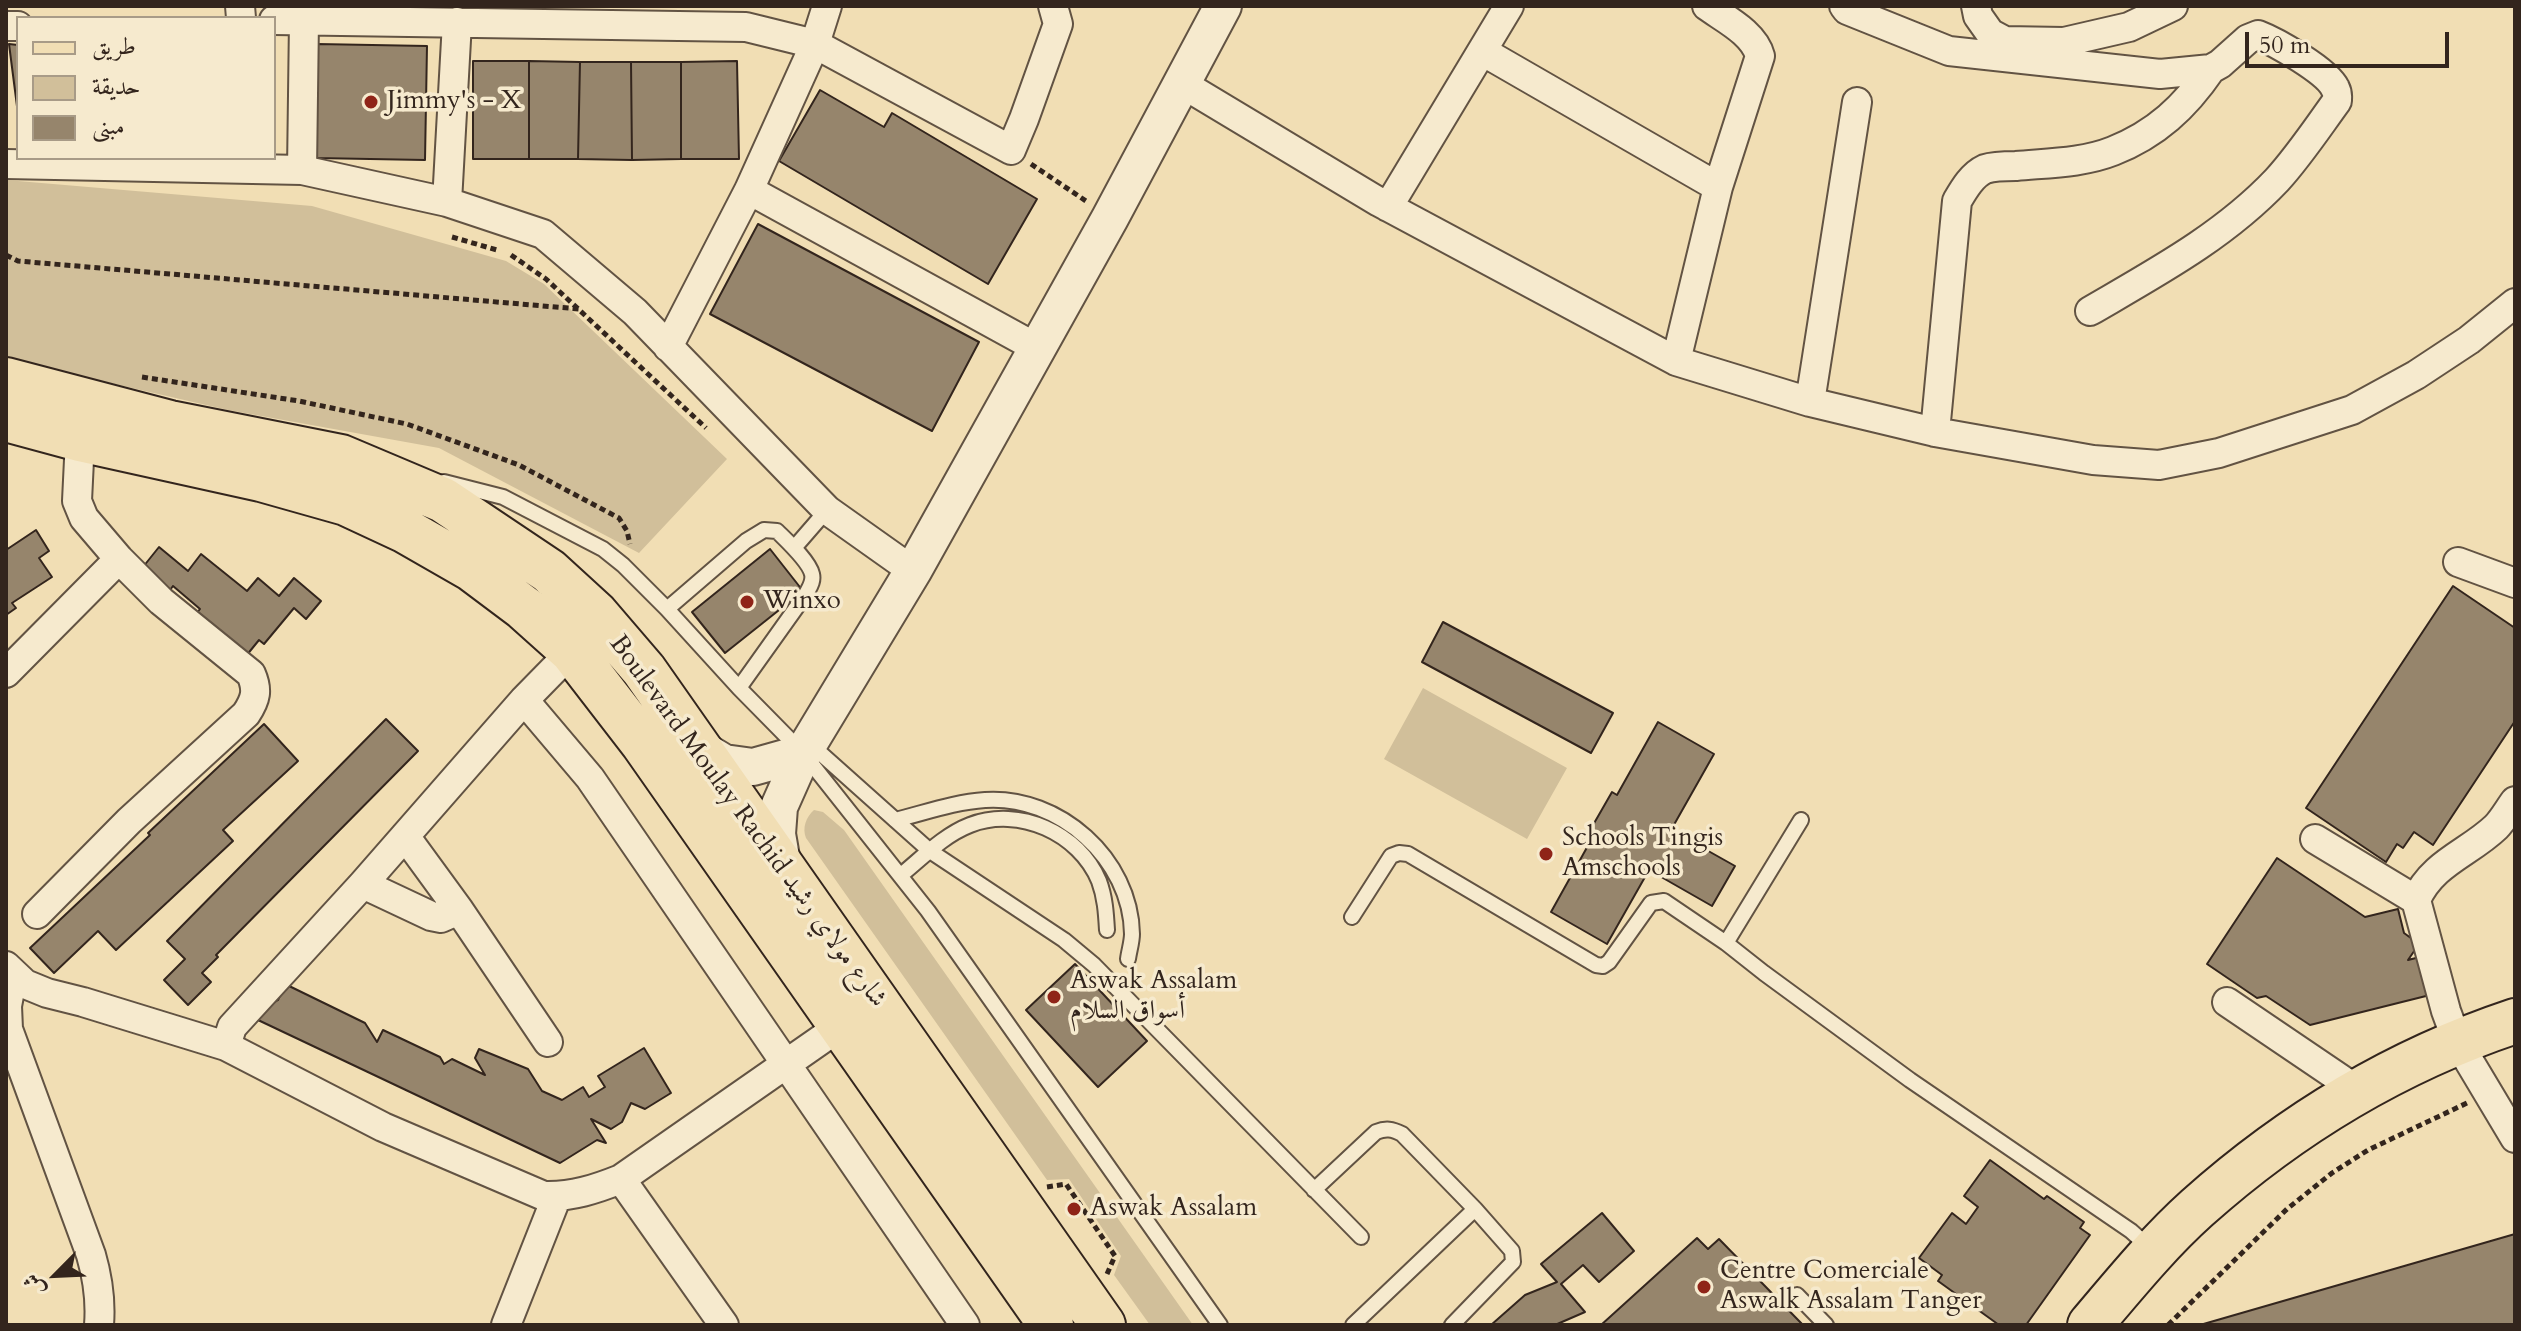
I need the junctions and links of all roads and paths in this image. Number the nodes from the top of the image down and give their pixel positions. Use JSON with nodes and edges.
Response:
{"nodes":[{"id":1,"x":827,"y":6,"type":"edge"},
{"id":2,"x":1053,"y":6,"type":"edge"},
{"id":3,"x":1223,"y":6,"type":"edge"},
{"id":4,"x":1509,"y":6,"type":"edge"},
{"id":5,"x":1707,"y":6,"type":"edge"},
{"id":6,"x":1844,"y":6,"type":"edge"},
{"id":7,"x":1976,"y":6,"type":"edge"},
{"id":8,"x":2173,"y":6,"type":"edge"},
{"id":9,"x":511,"y":15,"type":"edge"},
{"id":10,"x":2127,"y":16,"type":"edge"},
{"id":11,"x":276,"y":20,"type":"edge"},
{"id":12,"x":304,"y":20,"type":"junction"},
{"id":13,"x":457,"y":22,"type":"junction"},
{"id":14,"x":815,"y":44,"type":"junction"},
{"id":15,"x":1482,"y":51,"type":"junction"},
{"id":16,"x":2211,"y":69,"type":"junction"},
{"id":17,"x":1181,"y":83,"type":"junction"},
{"id":18,"x":1857,"y":102,"type":"dead end"},
{"id":19,"x":1011,"y":150,"type":"junction"},
{"id":20,"x":6,"y":164,"type":"edge"},
{"id":21,"x":302,"y":170,"type":"junction"},
{"id":22,"x":1718,"y":187,"type":"junction"},
{"id":23,"x":749,"y":190,"type":"junction"},
{"id":24,"x":447,"y":202,"type":"junction"},
{"id":25,"x":1388,"y":207,"type":"junction"},
{"id":26,"x":1110,"y":218,"type":"junction"},
{"id":27,"x":452,"y":237,"type":"dead end"},
{"id":28,"x":6,"y":255,"type":"edge"},
{"id":29,"x":2515,"y":303,"type":"edge"},
{"id":30,"x":579,"y":309,"type":"junction"},
{"id":31,"x":2090,"y":311,"type":"dead end"},
{"id":32,"x":668,"y":347,"type":"junction"},
{"id":33,"x":1037,"y":348,"type":"junction"},
{"id":34,"x":1676,"y":361,"type":"junction"},
{"id":35,"x":6,"y":380,"type":"edge"},
{"id":36,"x":1810,"y":402,"type":"junction"},
{"id":37,"x":6,"y":419,"type":"edge"},
{"id":38,"x":707,"y":429,"type":"dead end"},
{"id":39,"x":1935,"y":432,"type":"junction"},
{"id":40,"x":80,"y":439,"type":"junction"},
{"id":41,"x":341,"y":457,"type":"junction"},
{"id":42,"x":827,"y":510,"type":"junction"},
{"id":43,"x":794,"y":548,"type":"junction"},
{"id":44,"x":119,"y":559,"type":"junction"},
{"id":45,"x":2458,"y":562,"type":"dead end"},
{"id":46,"x":913,"y":571,"type":"junction"},
{"id":47,"x":2515,"y":583,"type":"edge"},
{"id":48,"x":667,"y":609,"type":"junction"},
{"id":49,"x":572,"y":651,"type":"junction"},
{"id":50,"x":6,"y":673,"type":"edge"},
{"id":51,"x":739,"y":688,"type":"junction"},
{"id":52,"x":524,"y":700,"type":"junction"},
{"id":53,"x":696,"y":746,"type":"junction"},
{"id":54,"x":806,"y":748,"type":"junction"},
{"id":55,"x":2515,"y":801,"type":"edge"},
{"id":56,"x":895,"y":820,"type":"junction"},
{"id":57,"x":1801,"y":820,"type":"dead end"},
{"id":58,"x":2506,"y":826,"type":"edge"},
{"id":59,"x":405,"y":836,"type":"junction"},
{"id":60,"x":2315,"y":839,"type":"dead end"},
{"id":61,"x":930,"y":851,"type":"junction"},
{"id":62,"x":783,"y":869,"type":"junction"},
{"id":63,"x":901,"y":875,"type":"junction"},
{"id":64,"x":363,"y":884,"type":"junction"},
{"id":65,"x":2416,"y":900,"type":"junction"},
{"id":66,"x":459,"y":910,"type":"junction"},
{"id":67,"x":37,"y":914,"type":"dead end"},
{"id":68,"x":1352,"y":917,"type":"dead end"},
{"id":69,"x":1107,"y":930,"type":"dead end"},
{"id":70,"x":1726,"y":943,"type":"junction"},
{"id":71,"x":1128,"y":959,"type":"dead end"},
{"id":72,"x":10,"y":970,"type":"edge"},
{"id":73,"x":2227,"y":1002,"type":"dead end"},
{"id":74,"x":2515,"y":1021,"type":"edge"},
{"id":75,"x":842,"y":1025,"type":"junction"},
{"id":76,"x":2457,"y":1041,"type":"junction"},
{"id":77,"x":548,"y":1042,"type":"dead end"},
{"id":78,"x":226,"y":1046,"type":"junction"},
{"id":79,"x":785,"y":1064,"type":"junction"},
{"id":80,"x":2357,"y":1090,"type":"junction"},
{"id":81,"x":2488,"y":1093,"type":"junction"},
{"id":82,"x":2515,"y":1138,"type":"edge"},
{"id":83,"x":621,"y":1179,"type":"junction"},
{"id":84,"x":1314,"y":1190,"type":"junction"},
{"id":85,"x":557,"y":1196,"type":"junction"},
{"id":86,"x":1475,"y":1209,"type":"junction"},
{"id":87,"x":1361,"y":1237,"type":"dead end"},
{"id":88,"x":2154,"y":1252,"type":"junction"},
{"id":89,"x":1797,"y":1295,"type":"dead end"},
{"id":90,"x":99,"y":1325,"type":"edge"},
{"id":91,"x":506,"y":1325,"type":"edge"},
{"id":92,"x":724,"y":1325,"type":"edge"},
{"id":93,"x":965,"y":1325,"type":"edge"},
{"id":94,"x":1051,"y":1325,"type":"edge"},
{"id":95,"x":1103,"y":1325,"type":"edge"},
{"id":96,"x":1220,"y":1325,"type":"edge"},
{"id":97,"x":1353,"y":1325,"type":"edge"},
{"id":98,"x":1452,"y":1325,"type":"edge"},
{"id":99,"x":1826,"y":1325,"type":"edge"},
{"id":100,"x":2090,"y":1325,"type":"edge"},
{"id":101,"x":2168,"y":1325,"type":"edge"}],
"edges":[{"from":1,"to":14,"type":"street"},
{"from":2,"to":19,"type":"street"},
{"from":3,"to":17,"type":"street"},
{"from":4,"to":15,"type":"street"},
{"from":5,"to":22,"type":"street"},
{"from":6,"to":16,"type":"street"},
{"from":7,"to":10,"type":"street"},
{"from":8,"to":10,"type":"street"},
{"from":9,"to":13,"type":"street"},
{"from":9,"to":14,"type":"street"},
{"from":11,"to":12,"type":"street"},
{"from":12,"to":13,"type":"street"},
{"from":12,"to":21,"type":"street"},
{"from":13,"to":24,"type":"street"},
{"from":14,"to":19,"type":"street"},
{"from":14,"to":23,"type":"street"},
{"from":15,"to":22,"type":"street"},
{"from":15,"to":25,"type":"street"},
{"from":16,"to":31,"type":"street"},
{"from":16,"to":39,"type":"street"},
{"from":17,"to":25,"type":"street"},
{"from":17,"to":26,"type":"street"},
{"from":18,"to":36,"type":"street"},
{"from":19,"to":26,"type":"path"},
{"from":20,"to":21,"type":"street"},
{"from":21,"to":24,"type":"street"},
{"from":22,"to":34,"type":"street"},
{"from":23,"to":32,"type":"street"},
{"from":23,"to":33,"type":"street"},
{"from":24,"to":32,"type":"street"},
{"from":25,"to":34,"type":"street"},
{"from":26,"to":33,"type":"street"},
{"from":27,"to":30,"type":"path"},
{"from":28,"to":30,"type":"path"},
{"from":29,"to":39,"type":"street"},
{"from":30,"to":38,"type":"path"},
{"from":32,"to":42,"type":"street"},
{"from":33,"to":46,"type":"street"},
{"from":34,"to":36,"type":"street"},
{"from":35,"to":41,"type":"main road","name":"Boulevard Moulay Rachid شارع مولاي رشيد"},
{"from":36,"to":39,"type":"street"},
{"from":37,"to":40,"type":"main road","name":"Boulevard Moulay Rachid شارع مولاي رشيد"},
{"from":40,"to":44,"type":"street"},
{"from":40,"to":49,"type":"main road","name":"Boulevard Moulay Rachid شارع مولاي رشيد"},
{"from":41,"to":48,"type":"lane"},
{"from":41,"to":53,"type":"main road","name":"Boulevard Moulay Rachid شارع مولاي رشيد"},
{"from":42,"to":43,"type":"lane"},
{"from":42,"to":46,"type":"street"},
{"from":43,"to":48,"type":"lane"},
{"from":43,"to":51,"type":"lane"},
{"from":44,"to":50,"type":"street"},
{"from":44,"to":67,"type":"street"},
{"from":45,"to":47,"type":"street"},
{"from":46,"to":54,"type":"street"},
{"from":48,"to":51,"type":"lane"},
{"from":49,"to":52,"type":"street"},
{"from":49,"to":75,"type":"main road","name":"Boulevard Moulay Rachid شارع مولاي رشيد"},
{"from":51,"to":54,"type":"lane"},
{"from":52,"to":59,"type":"street"},
{"from":52,"to":79,"type":"street"},
{"from":53,"to":54,"type":"street"},
{"from":53,"to":62,"type":"main road","name":"Boulevard Moulay Rachid شارع مولاي رشيد"},
{"from":54,"to":56,"type":"lane"},
{"from":54,"to":62,"type":"street"},
{"from":54,"to":63,"type":"lane"},
{"from":55,"to":58,"type":"street"},
{"from":56,"to":61,"type":"lane"},
{"from":56,"to":71,"type":"lane"},
{"from":57,"to":70,"type":"lane"},
{"from":58,"to":65,"type":"street"},
{"from":59,"to":64,"type":"street"},
{"from":59,"to":66,"type":"street"},
{"from":60,"to":65,"type":"street"},
{"from":61,"to":63,"type":"lane"},
{"from":61,"to":69,"type":"lane"},
{"from":61,"to":84,"type":"lane"},
{"from":62,"to":95,"type":"main road","name":"Boulevard Moulay Rachid شارع مولاي رشيد"},
{"from":63,"to":96,"type":"lane"},
{"from":64,"to":66,"type":"street"},
{"from":64,"to":78,"type":"street"},
{"from":65,"to":76,"type":"street"},
{"from":66,"to":77,"type":"street"},
{"from":68,"to":70,"type":"lane"},
{"from":70,"to":88,"type":"lane"},
{"from":72,"to":78,"type":"street"},
{"from":72,"to":90,"type":"street"},
{"from":73,"to":80,"type":"street"},
{"from":74,"to":76,"type":"main road"},
{"from":75,"to":79,"type":"street"},
{"from":75,"to":94,"type":"main road","name":"Boulevard Moulay Rachid شارع مولاي رشيد"},
{"from":76,"to":80,"type":"main road"},
{"from":76,"to":81,"type":"street"},
{"from":78,"to":85,"type":"street"},
{"from":79,"to":83,"type":"street"},
{"from":79,"to":93,"type":"street"},
{"from":80,"to":88,"type":"main road"},
{"from":81,"to":82,"type":"street"},
{"from":81,"to":101,"type":"path"},
{"from":83,"to":85,"type":"street"},
{"from":83,"to":92,"type":"street"},
{"from":84,"to":86,"type":"lane"},
{"from":84,"to":87,"type":"lane"},
{"from":85,"to":91,"type":"street"},
{"from":86,"to":97,"type":"lane"},
{"from":86,"to":98,"type":"lane"},
{"from":88,"to":100,"type":"main road"},
{"from":89,"to":99,"type":"lane"}]}
